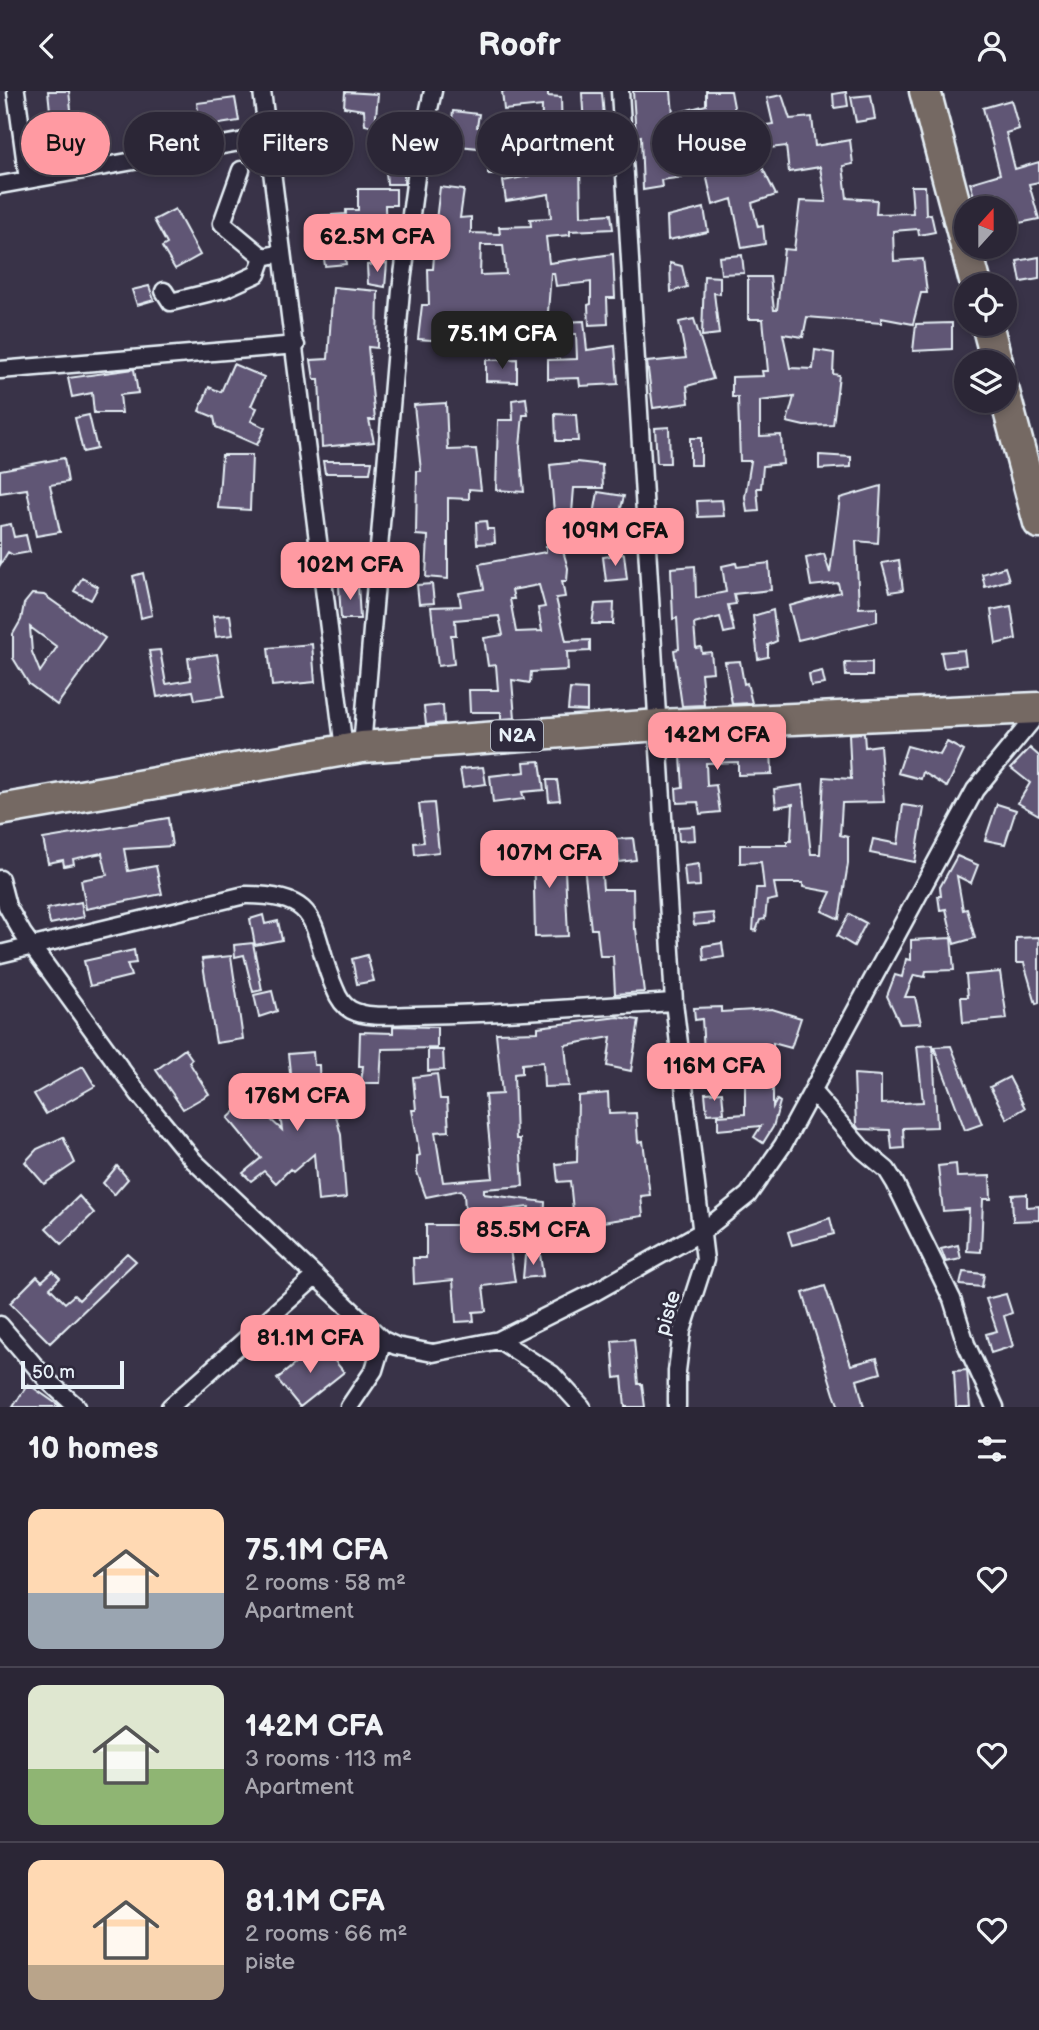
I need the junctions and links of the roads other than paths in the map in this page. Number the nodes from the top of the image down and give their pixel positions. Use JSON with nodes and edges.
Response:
{"nodes":[{"id":1,"x":16,"y":91,"type":"edge"},
{"id":2,"x":262,"y":91,"type":"edge"},
{"id":3,"x":433,"y":91,"type":"edge"},
{"id":4,"x":620,"y":91,"type":"edge"},
{"id":5,"x":925,"y":91,"type":"edge"},
{"id":6,"x":264,"y":112,"type":"edge"},
{"id":7,"x":238,"y":143,"type":"edge"},
{"id":8,"x":239,"y":175,"type":"edge"},
{"id":9,"x":272,"y":175,"type":"edge"},
{"id":10,"x":28,"y":180,"type":"junction"},
{"id":11,"x":0,"y":185,"type":"edge"},
{"id":12,"x":954,"y":201,"type":"edge"},
{"id":13,"x":282,"y":253,"type":"junction"},
{"id":14,"x":263,"y":257,"type":"junction"},
{"id":15,"x":164,"y":291,"type":"dead end"},
{"id":16,"x":296,"y":345,"type":"junction"},
{"id":17,"x":0,"y":370,"type":"edge"},
{"id":18,"x":1010,"y":413,"type":"edge"},
{"id":19,"x":1039,"y":523,"type":"edge"},
{"id":20,"x":1039,"y":710,"type":"edge"},
{"id":21,"x":659,"y":725,"type":"junction"},
{"id":22,"x":353,"y":748,"type":"junction"},
{"id":23,"x":0,"y":810,"type":"edge"},
{"id":24,"x":0,"y":879,"type":"edge"},
{"id":25,"x":33,"y":947,"type":"junction"},
{"id":26,"x":0,"y":954,"type":"edge"},
{"id":27,"x":674,"y":1002,"type":"junction"},
{"id":28,"x":812,"y":1091,"type":"junction"},
{"id":29,"x":703,"y":1231,"type":"junction"},
{"id":30,"x":316,"y":1276,"type":"junction"},
{"id":31,"x":0,"y":1325,"type":"edge"},
{"id":32,"x":383,"y":1340,"type":"junction"},
{"id":33,"x":499,"y":1340,"type":"junction"},
{"id":34,"x":76,"y":1407,"type":"edge"},
{"id":35,"x":170,"y":1407,"type":"edge"},
{"id":36,"x":349,"y":1407,"type":"edge"},
{"id":37,"x":582,"y":1407,"type":"edge"},
{"id":38,"x":677,"y":1407,"type":"edge"},
{"id":39,"x":995,"y":1407,"type":"edge"}],
"edges":[{"from":1,"to":10,"type":"street"},
{"from":2,"to":6,"type":"street"},
{"from":3,"to":22,"type":"street"},
{"from":4,"to":21,"type":"street","name":"piste"},
{"from":5,"to":12,"type":"highway"},
{"from":7,"to":10,"type":"street"},
{"from":8,"to":14,"type":"street"},
{"from":9,"to":13,"type":"street"},
{"from":10,"to":11,"type":"street"},
{"from":13,"to":14,"type":"street"},
{"from":13,"to":16,"type":"street"},
{"from":14,"to":15,"type":"street"},
{"from":16,"to":17,"type":"street"},
{"from":16,"to":22,"type":"street"},
{"from":18,"to":19,"type":"highway"},
{"from":20,"to":21,"type":"highway","number":"N2A"},
{"from":20,"to":28,"type":"street"},
{"from":21,"to":22,"type":"highway","number":"N2A"},
{"from":21,"to":27,"type":"street","name":"piste"},
{"from":22,"to":23,"type":"highway","number":"N2A"},
{"from":24,"to":25,"type":"street"},
{"from":25,"to":26,"type":"street"},
{"from":25,"to":27,"type":"street"},
{"from":25,"to":30,"type":"street"},
{"from":27,"to":29,"type":"street","name":"piste"},
{"from":28,"to":29,"type":"street"},
{"from":28,"to":39,"type":"street"},
{"from":29,"to":33,"type":"street"},
{"from":29,"to":38,"type":"street","name":"piste"},
{"from":30,"to":32,"type":"street"},
{"from":30,"to":35,"type":"street"},
{"from":31,"to":34,"type":"street"},
{"from":32,"to":33,"type":"street"},
{"from":32,"to":36,"type":"street"},
{"from":33,"to":37,"type":"street"}]}
